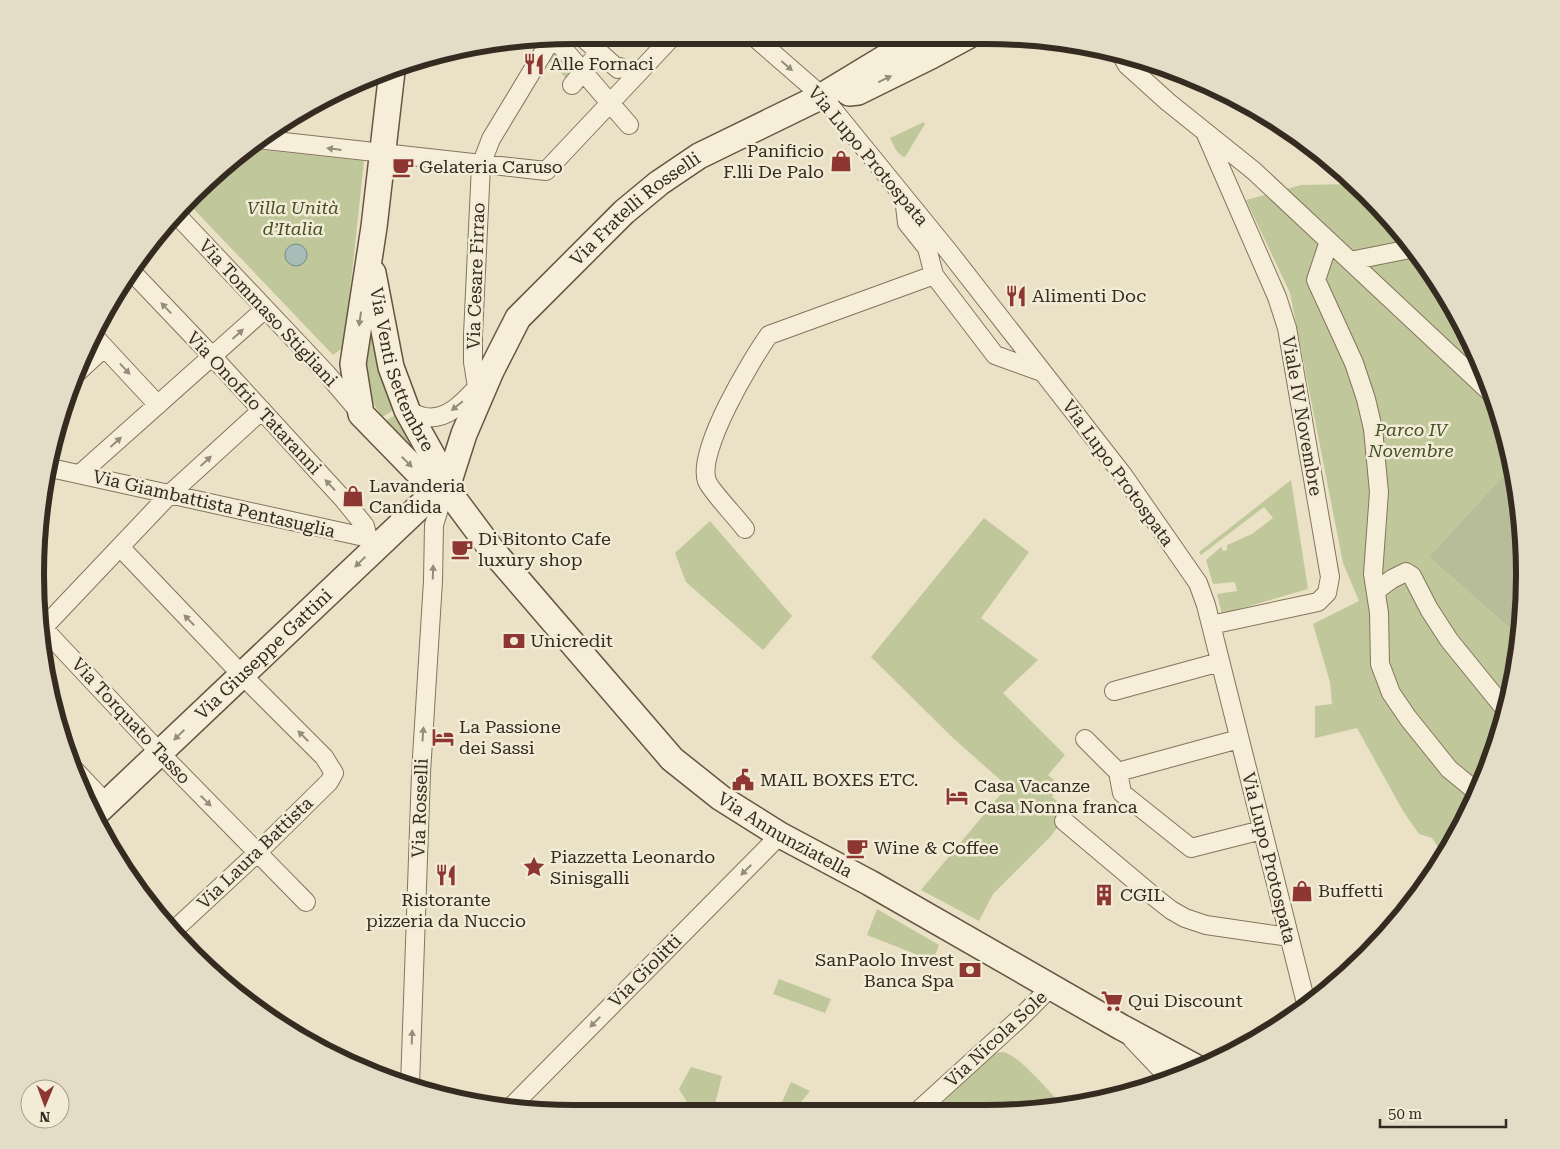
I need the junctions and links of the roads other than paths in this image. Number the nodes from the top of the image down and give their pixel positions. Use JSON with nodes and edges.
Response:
{"nodes":[{"id":1,"x":558,"y":44,"type":"edge"},
{"id":2,"x":590,"y":44,"type":"edge"},
{"id":3,"x":666,"y":44,"type":"edge"},
{"id":4,"x":761,"y":44,"type":"edge"},
{"id":5,"x":901,"y":44,"type":"edge"},
{"id":6,"x":953,"y":44,"type":"edge"},
{"id":7,"x":555,"y":45,"type":"edge"},
{"id":8,"x":599,"y":52,"type":"junction"},
{"id":9,"x":1126,"y":63,"type":"edge"},
{"id":10,"x":620,"y":67,"type":"dead end"},
{"id":11,"x":391,"y":77,"type":"edge"},
{"id":12,"x":577,"y":78,"type":"junction"},
{"id":13,"x":822,"y":96,"type":"junction"},
{"id":14,"x":610,"y":104,"type":"junction"},
{"id":15,"x":629,"y":124,"type":"dead end"},
{"id":16,"x":1205,"y":132,"type":"junction"},
{"id":17,"x":268,"y":141,"type":"edge"},
{"id":18,"x":383,"y":154,"type":"junction"},
{"id":19,"x":481,"y":165,"type":"junction"},
{"id":20,"x":904,"y":197,"type":"junction"},
{"id":21,"x":181,"y":219,"type":"edge"},
{"id":22,"x":1329,"y":241,"type":"junction"},
{"id":23,"x":1406,"y":250,"type":"edge"},
{"id":24,"x":370,"y":254,"type":"junction"},
{"id":25,"x":1350,"y":261,"type":"junction"},
{"id":26,"x":934,"y":275,"type":"junction"},
{"id":27,"x":136,"y":276,"type":"edge"},
{"id":28,"x":265,"y":310,"type":"junction"},
{"id":29,"x":98,"y":341,"type":"edge"},
{"id":30,"x":104,"y":348,"type":"junction"},
{"id":31,"x":212,"y":356,"type":"junction"},
{"id":32,"x":88,"y":363,"type":"edge"},
{"id":33,"x":1043,"y":372,"type":"junction"},
{"id":34,"x":484,"y":379,"type":"junction"},
{"id":35,"x":1480,"y":382,"type":"edge"},
{"id":36,"x":158,"y":404,"type":"junction"},
{"id":37,"x":262,"y":410,"type":"junction"},
{"id":38,"x":407,"y":410,"type":"junction"},
{"id":39,"x":361,"y":414,"type":"junction"},
{"id":40,"x":55,"y":469,"type":"edge"},
{"id":41,"x":80,"y":474,"type":"junction"},
{"id":42,"x":443,"y":491,"type":"junction"},
{"id":43,"x":170,"y":494,"type":"junction"},
{"id":44,"x":746,"y":528,"type":"dead end"},
{"id":45,"x":375,"y":540,"type":"junction"},
{"id":46,"x":120,"y":547,"type":"junction"},
{"id":47,"x":1377,"y":590,"type":"junction"},
{"id":48,"x":46,"y":624,"type":"edge"},
{"id":49,"x":1211,"y":625,"type":"junction"},
{"id":50,"x":47,"y":632,"type":"edge"},
{"id":51,"x":1220,"y":662,"type":"junction"},
{"id":52,"x":242,"y":675,"type":"junction"},
{"id":53,"x":1114,"y":691,"type":"dead end"},
{"id":54,"x":1500,"y":703,"type":"edge"},
{"id":55,"x":1085,"y":739,"type":"dead end"},
{"id":56,"x":1239,"y":739,"type":"junction"},
{"id":57,"x":160,"y":754,"type":"junction"},
{"id":58,"x":1118,"y":772,"type":"junction"},
{"id":59,"x":1472,"y":788,"type":"edge"},
{"id":60,"x":99,"y":810,"type":"edge"},
{"id":61,"x":1064,"y":822,"type":"dead end"},
{"id":62,"x":1262,"y":830,"type":"junction"},
{"id":63,"x":780,"y":835,"type":"junction"},
{"id":64,"x":257,"y":853,"type":"junction"},
{"id":65,"x":306,"y":902,"type":"dead end"},
{"id":66,"x":178,"y":927,"type":"edge"},
{"id":67,"x":1289,"y":938,"type":"junction"},
{"id":68,"x":1051,"y":987,"type":"junction"},
{"id":69,"x":1304,"y":999,"type":"edge"},
{"id":70,"x":1121,"y":1027,"type":"junction"},
{"id":71,"x":1192,"y":1064,"type":"edge"},
{"id":72,"x":1165,"y":1074,"type":"edge"},
{"id":73,"x":410,"y":1079,"type":"edge"},
{"id":74,"x":516,"y":1102,"type":"edge"},
{"id":75,"x":924,"y":1105,"type":"edge"}],
"edges":[{"from":1,"to":12,"type":"street"},
{"from":2,"to":8,"type":"street"},
{"from":3,"to":14,"type":"street"},
{"from":4,"to":13,"type":"street","name":"Via Lupo Protospata","one_way":true},
{"from":5,"to":13,"type":"street","name":"Via Fratelli Rosselli"},
{"from":13,"to":6,"type":"street","name":"Via Fratelli Rosselli","one_way":true},
{"from":7,"to":19,"type":"street","name":"Via Cesare Firrao"},
{"from":8,"to":10,"type":"street"},
{"from":8,"to":12,"type":"street"},
{"from":9,"to":16,"type":"street","name":"Viale IV Novembre"},
{"from":11,"to":18,"type":"street","name":"Via Venti Settembre"},
{"from":12,"to":14,"type":"street"},
{"from":13,"to":20,"type":"street","name":"Via Lupo Protospata"},
{"from":13,"to":34,"type":"street","name":"Via Fratelli Rosselli"},
{"from":14,"to":15,"type":"street"},
{"from":14,"to":19,"type":"street"},
{"from":16,"to":22,"type":"street","name":"Viale IV Novembre"},
{"from":16,"to":49,"type":"street","name":"Viale IV Novembre"},
{"from":18,"to":17,"type":"street","one_way":true},
{"from":18,"to":19,"type":"street"},
{"from":18,"to":24,"type":"street","name":"Via Venti Settembre"},
{"from":19,"to":34,"type":"street","name":"Via Cesare Firrao"},
{"from":20,"to":26,"type":"street"},
{"from":20,"to":33,"type":"street","name":"Via Lupo Protospata"},
{"from":21,"to":28,"type":"street","name":"Via Tommaso Stigliani"},
{"from":22,"to":25,"type":"street","name":"Viale IV Novembre"},
{"from":22,"to":47,"type":"street"},
{"from":23,"to":25,"type":"street"},
{"from":24,"to":38,"type":"street","name":"Via Venti Settembre"},
{"from":24,"to":39,"type":"street","name":"Via Venti Settembre","one_way":true},
{"from":25,"to":35,"type":"street","name":"Viale IV Novembre"},
{"from":26,"to":33,"type":"street"},
{"from":26,"to":44,"type":"street"},
{"from":31,"to":27,"type":"street","name":"Via Onofrio Tataranni","one_way":true},
{"from":31,"to":28,"type":"street","one_way":true},
{"from":28,"to":39,"type":"street","name":"Via Tommaso Stigliani"},
{"from":29,"to":30,"type":"street"},
{"from":30,"to":32,"type":"street"},
{"from":30,"to":36,"type":"street","one_way":true},
{"from":31,"to":36,"type":"street"},
{"from":31,"to":37,"type":"street","name":"Via Onofrio Tataranni"},
{"from":33,"to":49,"type":"street","name":"Via Lupo Protospata"},
{"from":34,"to":38,"type":"street","name":"Via Fratelli Rosselli","one_way":true},
{"from":34,"to":42,"type":"street","name":"Via Fratelli Rosselli"},
{"from":41,"to":36,"type":"street","one_way":true},
{"from":43,"to":37,"type":"street","name":"Via Torquato Tasso","one_way":true},
{"from":45,"to":37,"type":"street","name":"Via Onofrio Tataranni","one_way":true},
{"from":38,"to":42,"type":"street","name":"Via Venti Settembre"},
{"from":39,"to":42,"type":"street","name":"Via Venti Settembre","one_way":true},
{"from":40,"to":41,"type":"street","name":"Via Giambattista Pentasuglia"},
{"from":41,"to":43,"type":"street","name":"Via Giambattista Pentasuglia"},
{"from":42,"to":45,"type":"street","name":"Via Giuseppe Gattini"},
{"from":42,"to":63,"type":"street","name":"Via Annunziatella"},
{"from":73,"to":42,"type":"street","name":"Via Rosselli","one_way":true},
{"from":43,"to":45,"type":"street","name":"Via Giambattista Pentasuglia"},
{"from":43,"to":46,"type":"street","name":"Via Torquato Tasso"},
{"from":45,"to":52,"type":"street","name":"Via Giuseppe Gattini","one_way":true},
{"from":46,"to":48,"type":"street","name":"Via Torquato Tasso"},
{"from":52,"to":46,"type":"street","one_way":true},
{"from":47,"to":54,"type":"street"},
{"from":47,"to":59,"type":"street"},
{"from":49,"to":51,"type":"street","name":"Via Lupo Protospata"},
{"from":50,"to":57,"type":"street","name":"Via Torquato Tasso"},
{"from":51,"to":53,"type":"street"},
{"from":51,"to":56,"type":"street","name":"Via Lupo Protospata"},
{"from":52,"to":57,"type":"street","name":"Via Giuseppe Gattini","one_way":true},
{"from":64,"to":52,"type":"street","name":"Via Laura Battista","one_way":true},
{"from":55,"to":58,"type":"street"},
{"from":56,"to":58,"type":"street"},
{"from":56,"to":62,"type":"street","name":"Via Lupo Protospata"},
{"from":57,"to":60,"type":"street","name":"Via Giuseppe Gattini"},
{"from":57,"to":64,"type":"street","name":"Via Torquato Tasso","one_way":true},
{"from":58,"to":62,"type":"street"},
{"from":61,"to":67,"type":"street"},
{"from":62,"to":67,"type":"street","name":"Via Lupo Protospata"},
{"from":63,"to":68,"type":"street","name":"Via Annunziatella"},
{"from":63,"to":74,"type":"street","name":"Via Giolitti","one_way":true},
{"from":64,"to":65,"type":"street","name":"Via Torquato Tasso"},
{"from":64,"to":66,"type":"street","name":"Via Laura Battista"},
{"from":67,"to":69,"type":"street","name":"Via Lupo Protospata"},
{"from":68,"to":70,"type":"street","name":"Via Annunziatella"},
{"from":68,"to":75,"type":"street","name":"Via Nicola Sole"},
{"from":70,"to":71,"type":"street","name":"Via Annunziatella"},
{"from":70,"to":72,"type":"street"}]}
